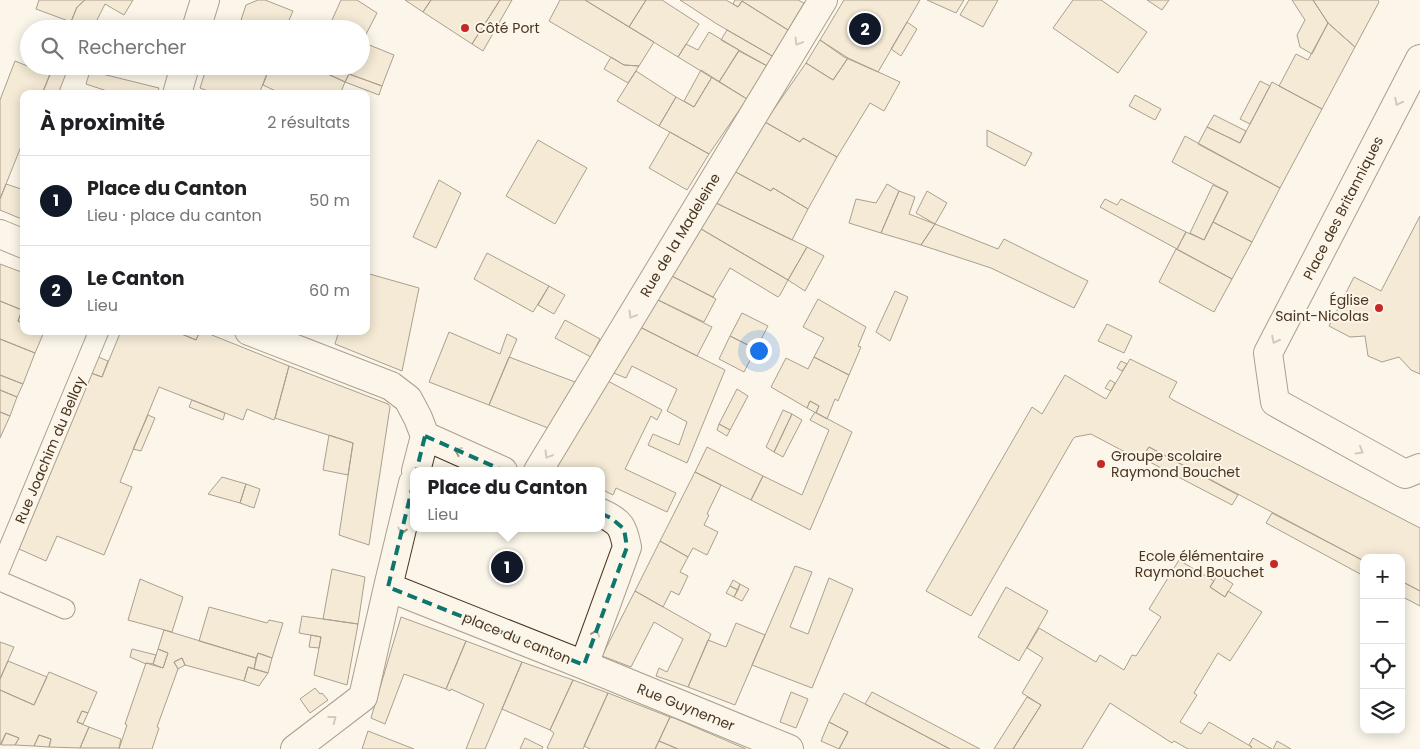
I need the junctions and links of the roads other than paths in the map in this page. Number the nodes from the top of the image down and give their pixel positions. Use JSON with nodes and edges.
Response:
{"nodes":[{"id":1,"x":205,"y":0,"type":"edge"},
{"id":2,"x":823,"y":0,"type":"edge"},
{"id":3,"x":199,"y":20,"type":"edge"},
{"id":4,"x":1420,"y":59,"type":"edge"},
{"id":5,"x":182,"y":75,"type":"edge"},
{"id":6,"x":178,"y":90,"type":"edge"},
{"id":7,"x":0,"y":234,"type":"edge"},
{"id":8,"x":20,"y":242,"type":"edge"},
{"id":9,"x":97,"y":335,"type":"edge"},
{"id":10,"x":259,"y":335,"type":"edge"},
{"id":11,"x":425,"y":436,"type":"junction"},
{"id":12,"x":417,"y":467,"type":"edge"},
{"id":13,"x":494,"y":467,"type":"edge"},
{"id":14,"x":540,"y":467,"type":"edge"},
{"id":15,"x":1420,"y":468,"type":"edge"},
{"id":16,"x":410,"y":496,"type":"edge"},
{"id":17,"x":605,"y":515,"type":"edge"},
{"id":18,"x":0,"y":570,"type":"edge"},
{"id":19,"x":0,"y":581,"type":"edge"},
{"id":20,"x":388,"y":586,"type":"junction"},
{"id":21,"x":65,"y":609,"type":"dead end"},
{"id":22,"x":584,"y":665,"type":"junction"},
{"id":23,"x":295,"y":749,"type":"edge"},
{"id":24,"x":789,"y":749,"type":"edge"}],
"edges":[{"from":1,"to":3,"type":"street"},
{"from":2,"to":14,"type":"street","name":"Rue de la Madeleine","one_way":true},
{"from":4,"to":15,"type":"street","name":"Place des Britanniques","one_way":true},
{"from":5,"to":6,"type":"street"},
{"from":7,"to":8,"type":"street"},
{"from":9,"to":18,"type":"lane","name":"Rue Joachim du Bellay"},
{"from":10,"to":11,"type":"street"},
{"from":11,"to":12,"type":"street"},
{"from":13,"to":11,"type":"street","one_way":true},
{"from":16,"to":20,"type":"street","one_way":true},
{"from":22,"to":17,"type":"street","name":"place du canton","one_way":true},
{"from":19,"to":21,"type":"lane"},
{"from":20,"to":22,"type":"street","name":"place du canton"},
{"from":23,"to":20,"type":"street","one_way":true},
{"from":22,"to":24,"type":"street","name":"Rue Guynemer"}]}
